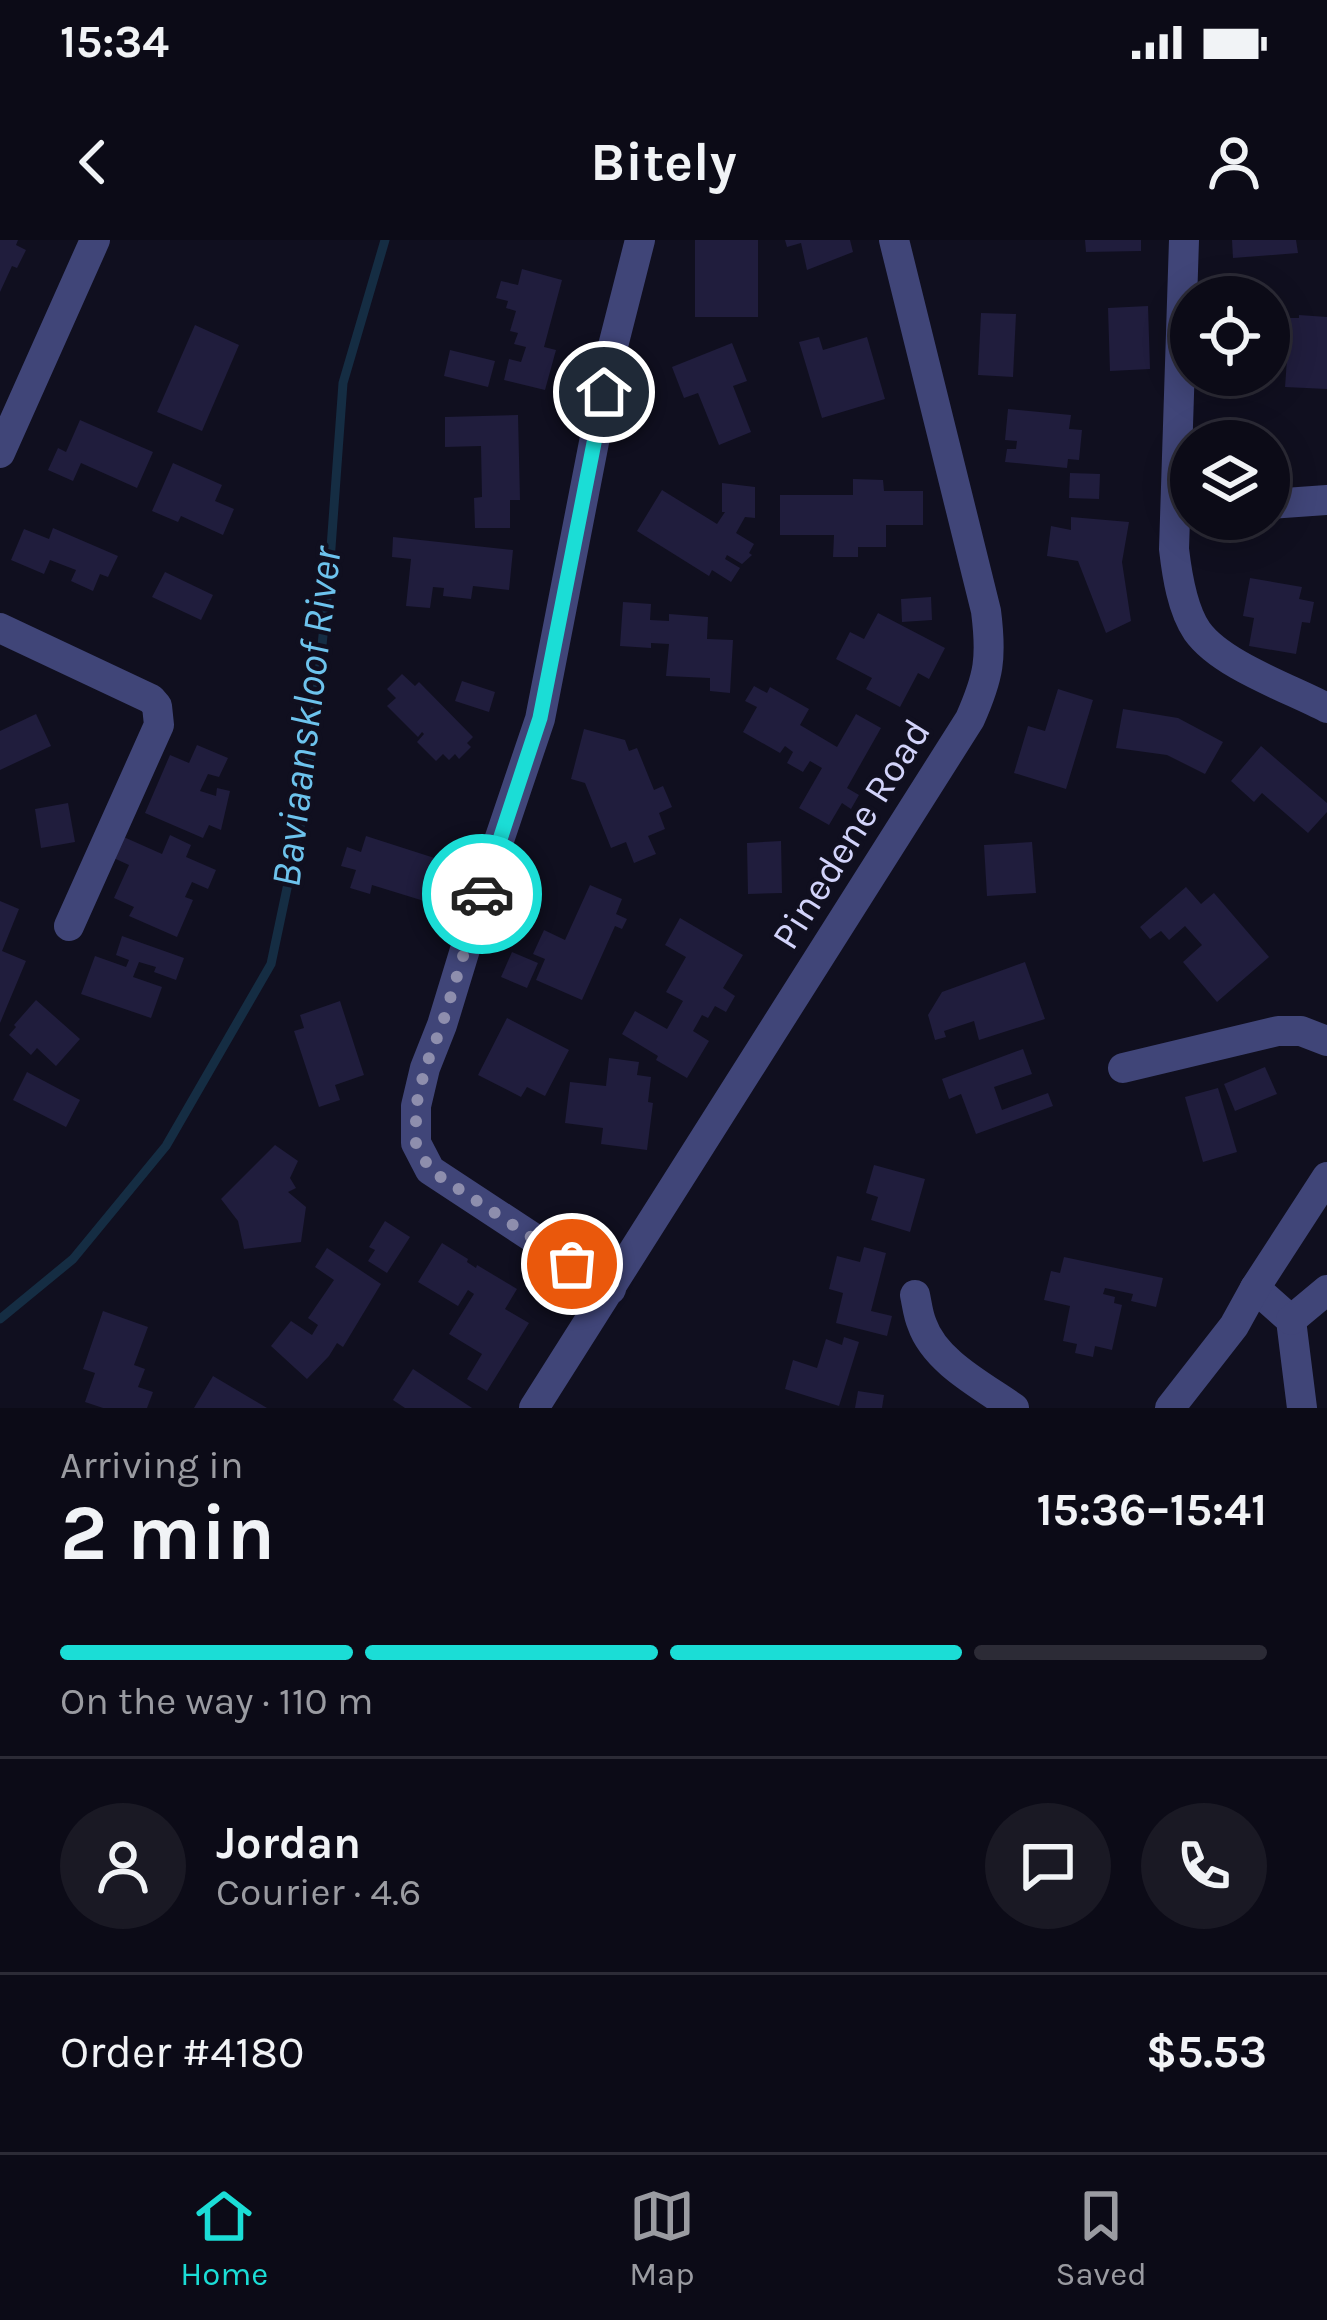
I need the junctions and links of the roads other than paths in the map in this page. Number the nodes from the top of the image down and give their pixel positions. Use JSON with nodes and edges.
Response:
{"nodes":[{"id":1,"x":94,"y":240,"type":"edge"},
{"id":2,"x":640,"y":240,"type":"edge"},
{"id":3,"x":894,"y":240,"type":"edge"},
{"id":4,"x":1184,"y":240,"type":"edge"},
{"id":5,"x":1183,"y":420,"type":"edge"},
{"id":6,"x":0,"y":453,"type":"edge"},
{"id":7,"x":1327,"y":500,"type":"edge"},
{"id":8,"x":1290,"y":503,"type":"edge"},
{"id":9,"x":1176,"y":540,"type":"edge"},
{"id":10,"x":0,"y":628,"type":"edge"},
{"id":11,"x":1327,"y":708,"type":"edge"},
{"id":12,"x":69,"y":926,"type":"dead end"},
{"id":13,"x":1327,"y":1041,"type":"edge"},
{"id":14,"x":1123,"y":1068,"type":"dead end"},
{"id":15,"x":1327,"y":1177,"type":"edge"},
{"id":16,"x":1255,"y":1288,"type":"junction"},
{"id":17,"x":611,"y":1289,"type":"junction"},
{"id":18,"x":1327,"y":1290,"type":"edge"},
{"id":19,"x":915,"y":1295,"type":"dead end"},
{"id":20,"x":1291,"y":1320,"type":"junction"},
{"id":21,"x":533,"y":1408,"type":"edge"},
{"id":22,"x":1014,"y":1408,"type":"edge"},
{"id":23,"x":1170,"y":1408,"type":"edge"},
{"id":24,"x":1302,"y":1408,"type":"edge"}],
"edges":[{"from":1,"to":6,"type":"street"},
{"from":2,"to":17,"type":"street"},
{"from":3,"to":17,"type":"street","name":"Pinedene Road"},
{"from":4,"to":5,"type":"street"},
{"from":7,"to":8,"type":"street"},
{"from":9,"to":11,"type":"street"},
{"from":10,"to":12,"type":"street"},
{"from":13,"to":14,"type":"street"},
{"from":15,"to":16,"type":"street"},
{"from":16,"to":20,"type":"street"},
{"from":16,"to":23,"type":"street"},
{"from":17,"to":21,"type":"street","name":"Pinedene Road"},
{"from":18,"to":20,"type":"street"},
{"from":19,"to":22,"type":"street"},
{"from":20,"to":24,"type":"street"}]}
